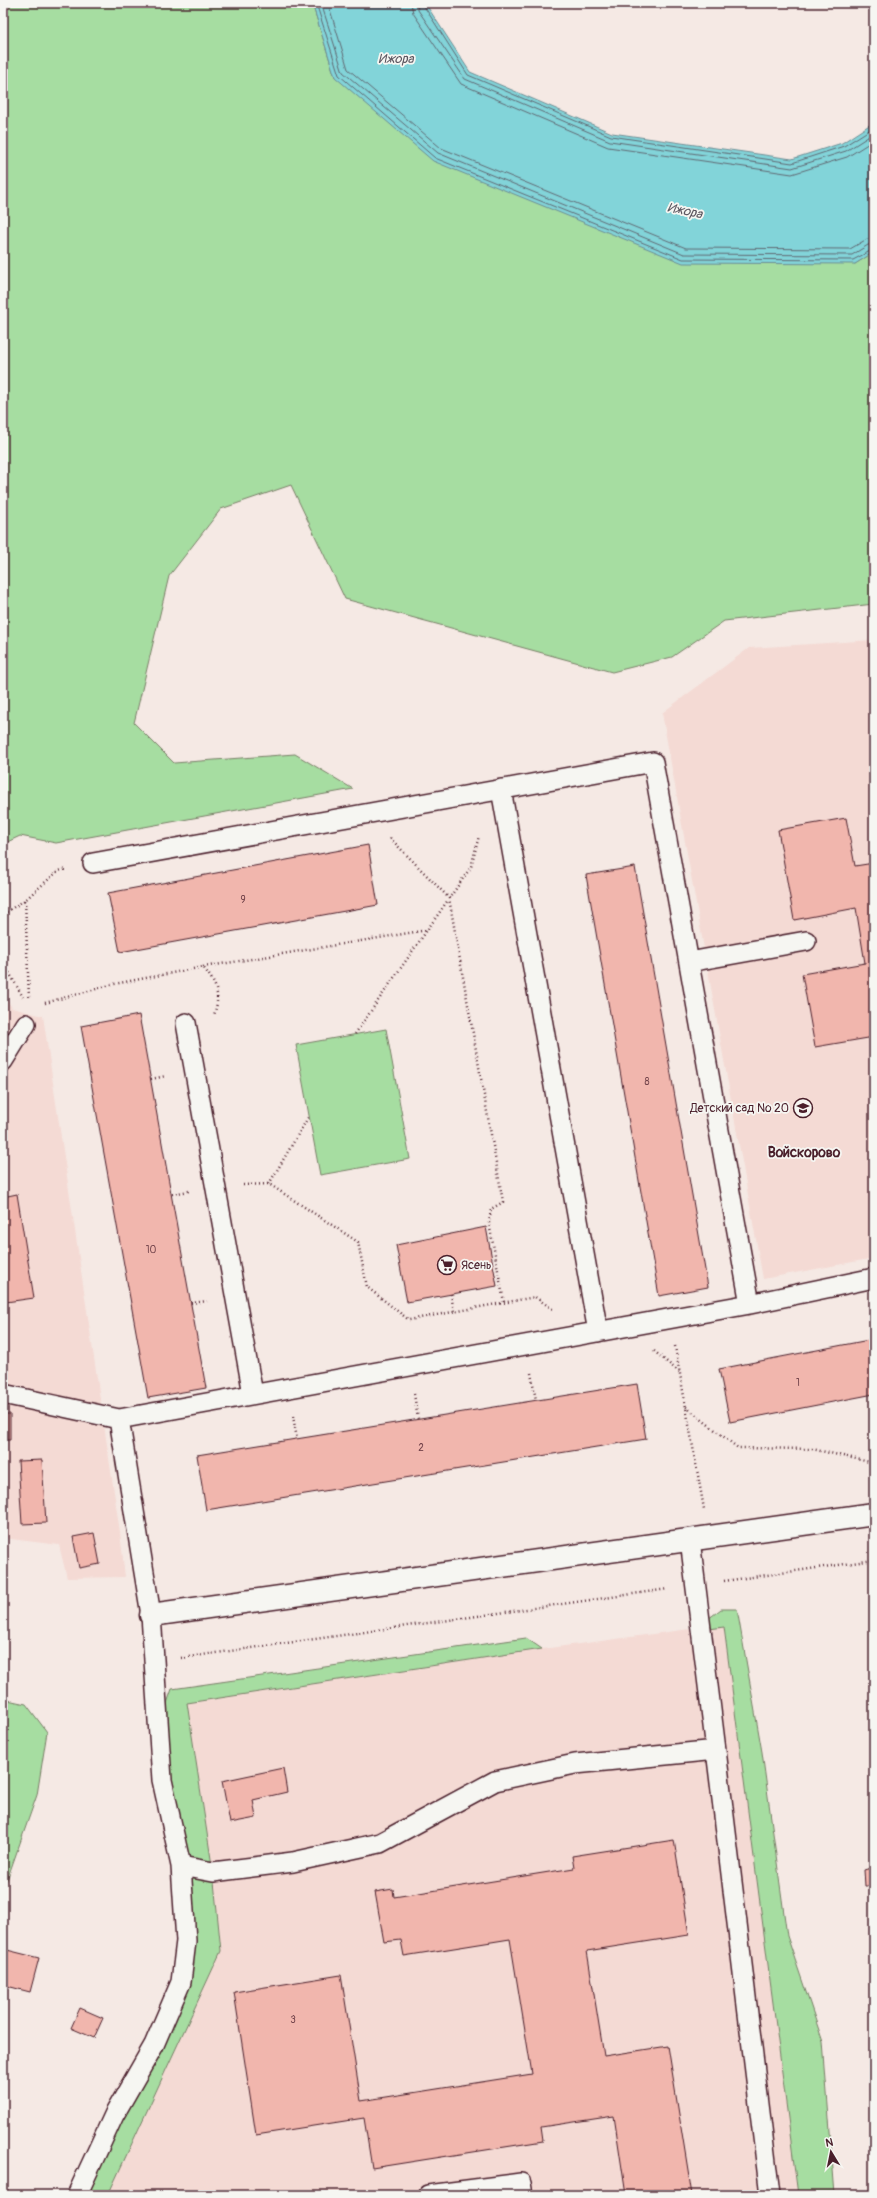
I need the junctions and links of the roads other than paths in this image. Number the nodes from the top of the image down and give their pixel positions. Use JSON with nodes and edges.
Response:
{"nodes":[{"id":1,"x":496,"y":790,"type":"junction"},
{"id":2,"x":93,"y":864,"type":"dead end"},
{"id":3,"x":806,"y":941,"type":"dead end"},
{"id":4,"x":689,"y":962,"type":"junction"},
{"id":5,"x":28,"y":1016,"type":"road end"},
{"id":6,"x":188,"y":1031,"type":"road end"},
{"id":7,"x":3,"y":1061,"type":"edge"},
{"id":8,"x":874,"y":1278,"type":"edge"},
{"id":9,"x":750,"y":1304,"type":"junction"},
{"id":10,"x":592,"y":1333,"type":"junction"},
{"id":11,"x":3,"y":1394,"type":"edge"},
{"id":12,"x":253,"y":1394,"type":"junction"},
{"id":13,"x":119,"y":1419,"type":"junction"},
{"id":14,"x":874,"y":1514,"type":"edge"},
{"id":15,"x":700,"y":1539,"type":"junction"},
{"id":16,"x":151,"y":1615,"type":"junction"},
{"id":17,"x":716,"y":1750,"type":"junction"},
{"id":18,"x":181,"y":1866,"type":"junction"},
{"id":19,"x":77,"y":2195,"type":"edge"},
{"id":20,"x":428,"y":2195,"type":"edge"},
{"id":21,"x":523,"y":2195,"type":"edge"},
{"id":22,"x":770,"y":2195,"type":"edge"}],
"edges":[{"from":1,"to":2,"type":"lane"},
{"from":1,"to":4,"type":"lane"},
{"from":1,"to":10,"type":"lane"},
{"from":3,"to":4,"type":"lane"},
{"from":4,"to":9,"type":"lane"},
{"from":5,"to":7,"type":"lane"},
{"from":6,"to":12,"type":"lane"},
{"from":8,"to":9,"type":"lane"},
{"from":9,"to":10,"type":"lane"},
{"from":10,"to":12,"type":"lane"},
{"from":11,"to":13,"type":"lane"},
{"from":12,"to":13,"type":"lane"},
{"from":13,"to":16,"type":"lane"},
{"from":14,"to":15,"type":"street"},
{"from":15,"to":16,"type":"street"},
{"from":15,"to":17,"type":"lane"},
{"from":16,"to":18,"type":"lane"},
{"from":17,"to":18,"type":"lane"},
{"from":17,"to":22,"type":"lane"},
{"from":18,"to":19,"type":"lane"},
{"from":20,"to":21,"type":"lane"}]}
